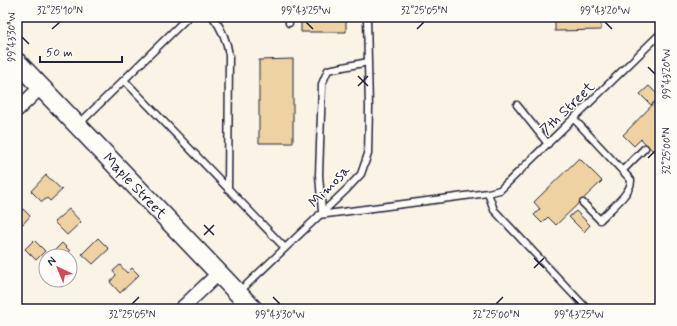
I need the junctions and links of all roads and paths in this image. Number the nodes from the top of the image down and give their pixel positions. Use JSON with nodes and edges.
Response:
{"nodes":[{"id":1,"x":188,"y":17,"type":"edge"},
{"id":2,"x":214,"y":17,"type":"edge"},
{"id":3,"x":368,"y":17,"type":"edge"},
{"id":4,"x":660,"y":34,"type":"edge"},
{"id":5,"x":17,"y":62,"type":"edge"},
{"id":6,"x":368,"y":62,"type":"junction"},
{"id":7,"x":124,"y":80,"type":"junction"},
{"id":8,"x":41,"y":87,"type":"junction"},
{"id":9,"x":517,"y":106,"type":"dead end"},
{"id":10,"x":17,"y":110,"type":"edge"},
{"id":11,"x":574,"y":119,"type":"junction"},
{"id":12,"x":78,"y":125,"type":"junction"},
{"id":13,"x":548,"y":144,"type":"junction"},
{"id":14,"x":645,"y":148,"type":"dead end"},
{"id":15,"x":623,"y":170,"type":"junction"},
{"id":16,"x":228,"y":189,"type":"junction"},
{"id":17,"x":488,"y":194,"type":"junction"},
{"id":18,"x":583,"y":203,"type":"dead end"},
{"id":19,"x":321,"y":214,"type":"junction"},
{"id":20,"x":284,"y":248,"type":"junction"},
{"id":21,"x":219,"y":273,"type":"junction"},
{"id":22,"x":238,"y":293,"type":"junction"},
{"id":23,"x":181,"y":309,"type":"edge"},
{"id":24,"x":253,"y":309,"type":"edge"},
{"id":25,"x":587,"y":309,"type":"edge"}],
"edges":[{"from":1,"to":7,"type":"lane"},
{"from":2,"to":16,"type":"lane"},
{"from":3,"to":6,"type":"lane","name":"Mimosa"},
{"from":4,"to":11,"type":"lane","name":"7th Street"},
{"from":5,"to":8,"type":"main road","name":"Maple Street"},
{"from":6,"to":19,"type":"lane","name":"Mimosa"},
{"from":6,"to":19,"type":"lane"},
{"from":7,"to":12,"type":"lane"},
{"from":7,"to":16,"type":"lane"},
{"from":8,"to":10,"type":"street"},
{"from":8,"to":12,"type":"main road","name":"Maple Street"},
{"from":9,"to":13,"type":"lane"},
{"from":11,"to":13,"type":"lane","name":"7th Street"},
{"from":11,"to":15,"type":"lane"},
{"from":12,"to":21,"type":"main road","name":"Maple Street"},
{"from":13,"to":17,"type":"lane","name":"7th Street"},
{"from":14,"to":15,"type":"lane"},
{"from":15,"to":18,"type":"lane"},
{"from":16,"to":20,"type":"lane"},
{"from":17,"to":19,"type":"lane"},
{"from":17,"to":25,"type":"lane"},
{"from":19,"to":20,"type":"lane","name":"Mimosa"},
{"from":20,"to":22,"type":"lane","name":"Mimosa"},
{"from":21,"to":22,"type":"main road","name":"Maple Street"},
{"from":21,"to":23,"type":"street"},
{"from":22,"to":24,"type":"main road","name":"Maple Street"}]}
